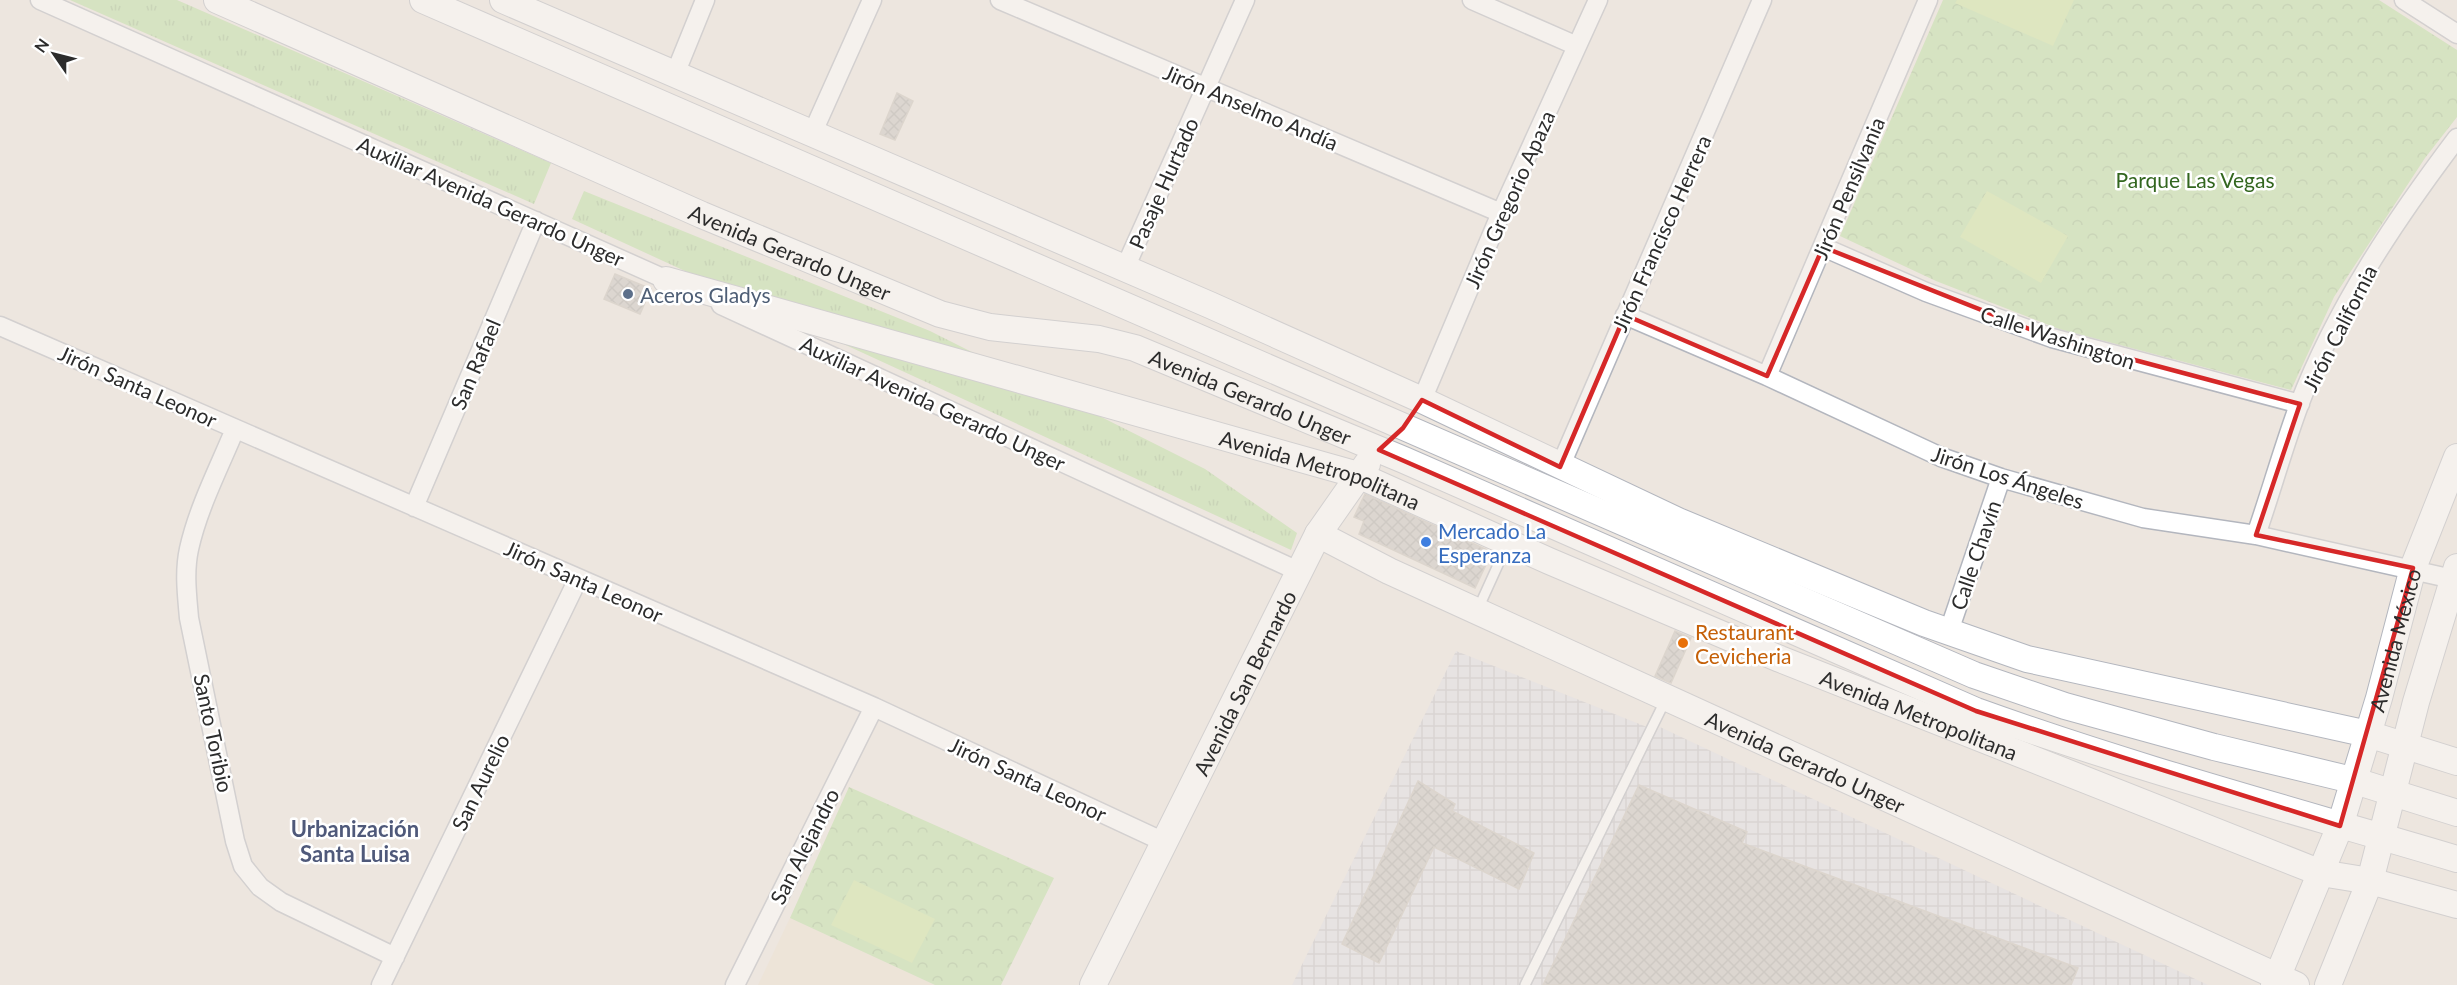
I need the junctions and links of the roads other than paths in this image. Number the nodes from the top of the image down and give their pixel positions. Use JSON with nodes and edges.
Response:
{"nodes":[{"id":1,"x":40,"y":0,"type":"edge"},
{"id":2,"x":218,"y":0,"type":"edge"},
{"id":3,"x":423,"y":0,"type":"edge"},
{"id":4,"x":503,"y":0,"type":"edge"},
{"id":5,"x":705,"y":0,"type":"edge"},
{"id":6,"x":872,"y":0,"type":"edge"},
{"id":7,"x":1000,"y":0,"type":"edge"},
{"id":8,"x":1245,"y":0,"type":"edge"},
{"id":9,"x":1472,"y":0,"type":"edge"},
{"id":10,"x":1598,"y":0,"type":"edge"},
{"id":11,"x":1762,"y":0,"type":"edge"},
{"id":12,"x":1928,"y":0,"type":"edge"},
{"id":13,"x":2404,"y":0,"type":"edge"},
{"id":14,"x":449,"y":7,"type":"edge"},
{"id":15,"x":2457,"y":34,"type":"edge"},
{"id":16,"x":1577,"y":46,"type":"junction"},
{"id":17,"x":675,"y":74,"type":"junction"},
{"id":18,"x":1205,"y":87,"type":"junction"},
{"id":19,"x":812,"y":134,"type":"junction"},
{"id":20,"x":2457,"y":138,"type":"edge"},
{"id":21,"x":1501,"y":213,"type":"junction"},
{"id":22,"x":536,"y":221,"type":"junction"},
{"id":23,"x":1823,"y":247,"type":"junction"},
{"id":24,"x":1125,"y":268,"type":"junction"},
{"id":25,"x":666,"y":280,"type":"junction"},
{"id":26,"x":1625,"y":315,"type":"junction"},
{"id":27,"x":0,"y":326,"type":"edge"},
{"id":28,"x":1767,"y":376,"type":"junction"},
{"id":29,"x":1422,"y":400,"type":"junction"},
{"id":30,"x":2300,"y":404,"type":"junction"},
{"id":31,"x":1403,"y":428,"type":"junction"},
{"id":32,"x":236,"y":429,"type":"junction"},
{"id":33,"x":1379,"y":450,"type":"junction"},
{"id":34,"x":2457,"y":458,"type":"edge"},
{"id":35,"x":1560,"y":467,"type":"junction"},
{"id":36,"x":1358,"y":475,"type":"junction"},
{"id":37,"x":2001,"y":478,"type":"junction"},
{"id":38,"x":414,"y":507,"type":"junction"},
{"id":39,"x":1318,"y":534,"type":"junction"},
{"id":40,"x":2256,"y":535,"type":"junction"},
{"id":41,"x":1508,"y":543,"type":"junction"},
{"id":42,"x":2413,"y":568,"type":"junction"},
{"id":43,"x":1300,"y":572,"type":"junction"},
{"id":44,"x":2456,"y":575,"type":"edge"},
{"id":45,"x":578,"y":579,"type":"junction"},
{"id":46,"x":1477,"y":611,"type":"junction"},
{"id":47,"x":1949,"y":631,"type":"junction"},
{"id":48,"x":2104,"y":678,"type":"junction"},
{"id":49,"x":1667,"y":697,"type":"junction"},
{"id":50,"x":2045,"y":698,"type":"junction"},
{"id":51,"x":874,"y":707,"type":"junction"},
{"id":52,"x":2368,"y":734,"type":"junction"},
{"id":53,"x":2405,"y":746,"type":"junction"},
{"id":54,"x":2457,"y":762,"type":"edge"},
{"id":55,"x":2352,"y":780,"type":"junction"},
{"id":56,"x":2393,"y":794,"type":"junction"},
{"id":57,"x":2457,"y":813,"type":"edge"},
{"id":58,"x":2340,"y":826,"type":"junction"},
{"id":59,"x":2383,"y":837,"type":"junction"},
{"id":60,"x":1164,"y":842,"type":"junction"},
{"id":61,"x":2457,"y":859,"type":"edge"},
{"id":62,"x":2321,"y":873,"type":"junction"},
{"id":63,"x":2370,"y":881,"type":"junction"},
{"id":64,"x":2457,"y":905,"type":"edge"},
{"id":65,"x":395,"y":957,"type":"junction"},
{"id":66,"x":2283,"y":982,"type":"edge"},
{"id":67,"x":381,"y":985,"type":"edge"},
{"id":68,"x":735,"y":985,"type":"edge"},
{"id":69,"x":1093,"y":985,"type":"edge"},
{"id":70,"x":1525,"y":985,"type":"edge"},
{"id":71,"x":2328,"y":985,"type":"edge"}],
"edges":[{"from":1,"to":22,"type":"street","name":"Auxiliar Avenida Gerardo Unger"},
{"from":2,"to":33,"type":"street","name":"Avenida Gerardo Unger"},
{"from":3,"to":14,"type":"street","name":"Avenida Gerardo Unger"},
{"from":4,"to":17,"type":"street"},
{"from":5,"to":17,"type":"street"},
{"from":6,"to":19,"type":"street"},
{"from":7,"to":18,"type":"street","name":"Jirón Anselmo Andía"},
{"from":8,"to":18,"type":"street","name":"Pasaje Hurtado"},
{"from":9,"to":16,"type":"street"},
{"from":10,"to":16,"type":"street","name":"Jirón Gregorio Apaza"},
{"from":11,"to":26,"type":"street","name":"Jirón Francisco Herrera"},
{"from":12,"to":23,"type":"street","name":"Jirón Pensilvania"},
{"from":13,"to":15,"type":"street"},
{"from":14,"to":31,"type":"street","name":"Avenida Gerardo Unger"},
{"from":16,"to":21,"type":"street","name":"Jirón Gregorio Apaza"},
{"from":17,"to":19,"type":"street"},
{"from":18,"to":21,"type":"street","name":"Jirón Anselmo Andía"},
{"from":18,"to":24,"type":"street","name":"Pasaje Hurtado"},
{"from":19,"to":24,"type":"street"},
{"from":20,"to":30,"type":"street","name":"Jirón California"},
{"from":21,"to":29,"type":"street","name":"Jirón Gregorio Apaza"},
{"from":22,"to":25,"type":"street","name":"Auxiliar Avenida Gerardo Unger"},
{"from":22,"to":38,"type":"street","name":"San Rafael"},
{"from":23,"to":28,"type":"street","name":"Jirón Pensilvania"},
{"from":23,"to":30,"type":"street","name":"Calle Washington"},
{"from":24,"to":29,"type":"street"},
{"from":25,"to":36,"type":"street","name":"Avenida Metropolitana"},
{"from":25,"to":43,"type":"street","name":"Auxiliar Avenida Gerardo Unger"},
{"from":26,"to":28,"type":"street","name":"Jirón Los Ángeles"},
{"from":26,"to":35,"type":"street","name":"Jirón Francisco Herrera"},
{"from":27,"to":32,"type":"street","name":"Jirón Santa Leonor"},
{"from":28,"to":37,"type":"street","name":"Jirón Los Ángeles"},
{"from":29,"to":31,"type":"street","name":"Avenida San Bernardo"},
{"from":29,"to":35,"type":"street"},
{"from":30,"to":40,"type":"street","name":"Jirón California"},
{"from":31,"to":33,"type":"street","name":"Avenida San Bernardo"},
{"from":31,"to":50,"type":"street"},
{"from":32,"to":38,"type":"street","name":"Jirón Santa Leonor"},
{"from":32,"to":65,"type":"street","name":"Santo Toribio"},
{"from":33,"to":36,"type":"street","name":"Avenida San Bernardo"},
{"from":33,"to":58,"type":"street","name":"Avenida Metropolitana"},
{"from":34,"to":42,"type":"street","name":"Avenida México"},
{"from":35,"to":47,"type":"street"},
{"from":36,"to":39,"type":"street","name":"Avenida San Bernardo"},
{"from":36,"to":41,"type":"street","name":"Avenida Metropolitana"},
{"from":37,"to":40,"type":"street","name":"Jirón Los Ángeles"},
{"from":37,"to":47,"type":"street","name":"Calle Chavín"},
{"from":38,"to":45,"type":"street","name":"Jirón Santa Leonor"},
{"from":39,"to":43,"type":"street","name":"Avenida San Bernardo"},
{"from":39,"to":46,"type":"street","name":"Avenida Gerardo Unger"},
{"from":40,"to":42,"type":"street","name":"Jirón Los Ángeles"},
{"from":41,"to":46,"type":"lane"},
{"from":41,"to":62,"type":"street","name":"Avenida Metropolitana"},
{"from":42,"to":44,"type":"street","name":"Jirón Los Ángeles"},
{"from":42,"to":52,"type":"street","name":"Avenida México"},
{"from":43,"to":60,"type":"street","name":"Avenida San Bernardo"},
{"from":44,"to":53,"type":"street","name":"Avenida México"},
{"from":45,"to":51,"type":"street","name":"Jirón Santa Leonor"},
{"from":45,"to":65,"type":"street","name":"San Aurelio"},
{"from":46,"to":49,"type":"street","name":"Avenida Gerardo Unger"},
{"from":47,"to":48,"type":"street"},
{"from":48,"to":50,"type":"street"},
{"from":48,"to":52,"type":"street"},
{"from":49,"to":66,"type":"street","name":"Avenida Gerardo Unger"},
{"from":49,"to":70,"type":"lane"},
{"from":50,"to":55,"type":"street"},
{"from":51,"to":60,"type":"street","name":"Jirón Santa Leonor"},
{"from":51,"to":68,"type":"street","name":"San Alejandro"},
{"from":52,"to":53,"type":"street"},
{"from":52,"to":55,"type":"street","name":"Avenida México"},
{"from":53,"to":54,"type":"street"},
{"from":53,"to":56,"type":"street","name":"Avenida México"},
{"from":55,"to":56,"type":"street"},
{"from":55,"to":58,"type":"street","name":"Avenida México"},
{"from":56,"to":57,"type":"street"},
{"from":56,"to":59,"type":"street","name":"Avenida México"},
{"from":58,"to":59,"type":"street","name":"Avenida Metropolitana"},
{"from":58,"to":62,"type":"street","name":"Avenida México"},
{"from":59,"to":61,"type":"street","name":"Avenida Metropolitana"},
{"from":59,"to":63,"type":"street","name":"Avenida México"},
{"from":60,"to":69,"type":"street","name":"Avenida San Bernardo"},
{"from":62,"to":63,"type":"street","name":"Avenida Metropolitana"},
{"from":62,"to":66,"type":"street","name":"Avenida México"},
{"from":63,"to":64,"type":"street","name":"Avenida Metropolitana"},
{"from":63,"to":71,"type":"street","name":"Avenida México"},
{"from":65,"to":67,"type":"street","name":"San Aurelio"}]}
